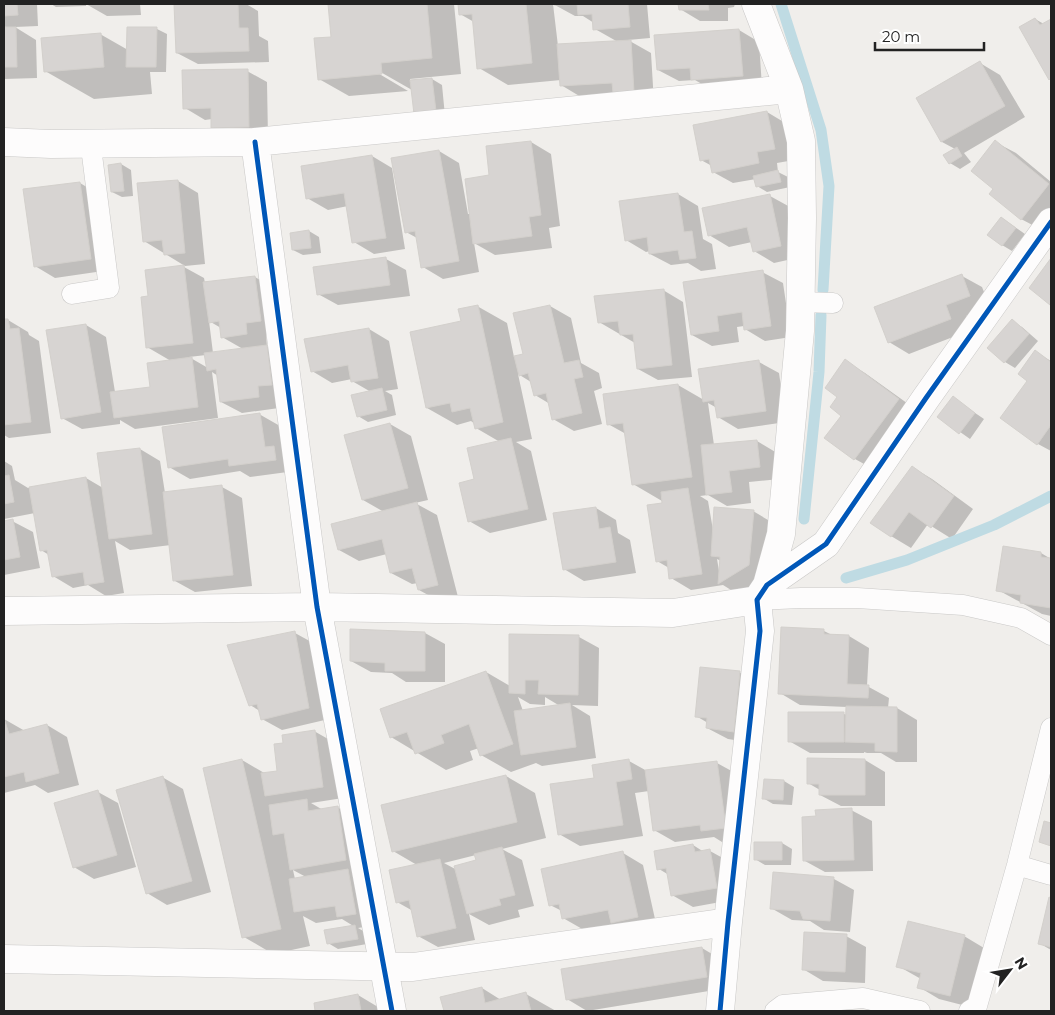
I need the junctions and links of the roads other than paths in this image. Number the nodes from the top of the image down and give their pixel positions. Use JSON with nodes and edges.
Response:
{"nodes":[{"id":1,"x":756,"y":4,"type":"edge"},
{"id":2,"x":788,"y":89,"type":"junction"},
{"id":3,"x":4,"y":142,"type":"edge"},
{"id":4,"x":255,"y":142,"type":"junction"},
{"id":5,"x":93,"y":144,"type":"junction"},
{"id":6,"x":1051,"y":222,"type":"edge"},
{"id":7,"x":72,"y":294,"type":"dead end"},
{"id":8,"x":800,"y":302,"type":"junction"},
{"id":9,"x":833,"y":303,"type":"dead end"},
{"id":10,"x":762,"y":592,"type":"junction"},
{"id":11,"x":317,"y":606,"type":"junction"},
{"id":12,"x":4,"y":610,"type":"edge"},
{"id":13,"x":1051,"y":635,"type":"edge"},
{"id":14,"x":1051,"y":728,"type":"edge"},
{"id":15,"x":1017,"y":865,"type":"junction"},
{"id":16,"x":1051,"y":875,"type":"edge"},
{"id":17,"x":728,"y":922,"type":"junction"},
{"id":18,"x":4,"y":959,"type":"edge"},
{"id":19,"x":384,"y":966,"type":"junction"},
{"id":20,"x":392,"y":1011,"type":"edge"},
{"id":21,"x":720,"y":1011,"type":"edge"},
{"id":22,"x":775,"y":1011,"type":"edge"},
{"id":23,"x":920,"y":1011,"type":"edge"},
{"id":24,"x":969,"y":1011,"type":"edge"}],
"edges":[{"from":1,"to":2,"type":"street"},
{"from":2,"to":4,"type":"street"},
{"from":2,"to":8,"type":"street"},
{"from":3,"to":5,"type":"street"},
{"from":4,"to":5,"type":"street"},
{"from":4,"to":11,"type":"street"},
{"from":5,"to":7,"type":"lane"},
{"from":6,"to":10,"type":"street"},
{"from":8,"to":9,"type":"lane"},
{"from":8,"to":10,"type":"street"},
{"from":10,"to":11,"type":"street"},
{"from":10,"to":13,"type":"lane"},
{"from":10,"to":17,"type":"street"},
{"from":11,"to":12,"type":"street"},
{"from":11,"to":19,"type":"street"},
{"from":14,"to":15,"type":"lane"},
{"from":15,"to":16,"type":"lane"},
{"from":15,"to":24,"type":"lane"},
{"from":17,"to":19,"type":"street"},
{"from":17,"to":21,"type":"street"},
{"from":18,"to":19,"type":"street"},
{"from":19,"to":20,"type":"street"},
{"from":22,"to":23,"type":"lane"}]}
